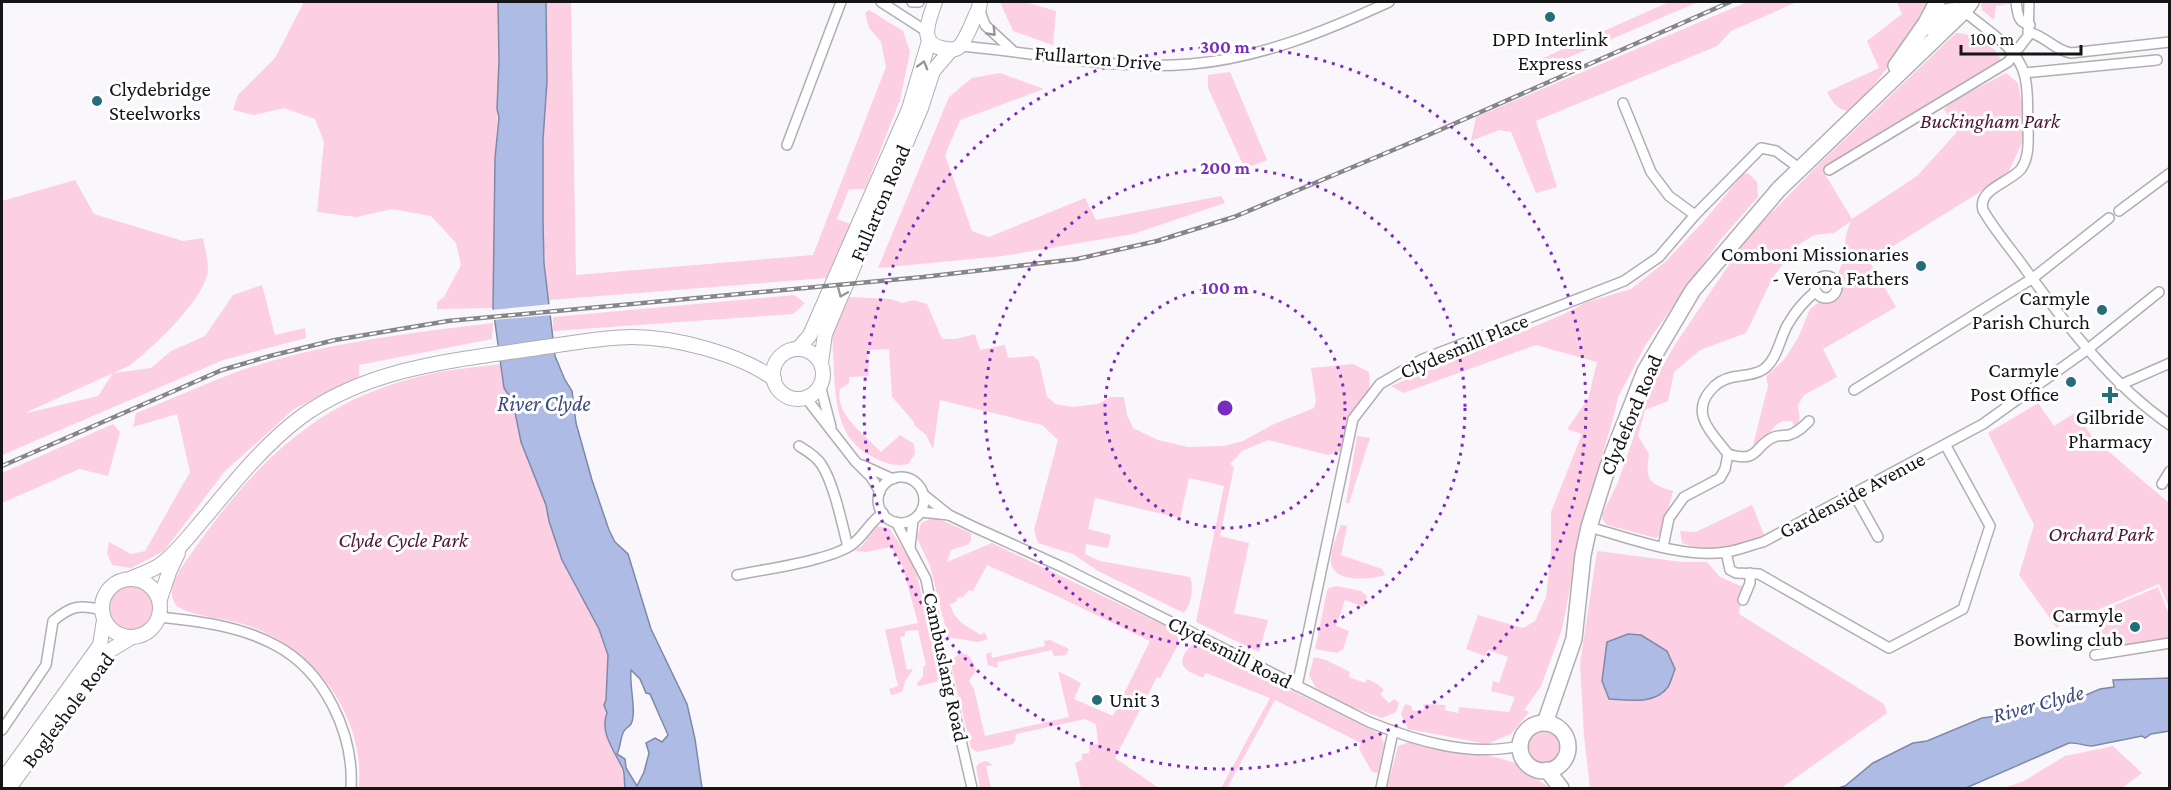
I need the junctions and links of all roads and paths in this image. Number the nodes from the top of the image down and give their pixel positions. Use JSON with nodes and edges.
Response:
{"nodes":[{"id":1,"x":841,"y":2,"type":"edge"},
{"id":2,"x":881,"y":2,"type":"edge"},
{"id":3,"x":912,"y":2,"type":"edge"},
{"id":4,"x":919,"y":2,"type":"edge"},
{"id":5,"x":935,"y":2,"type":"edge"},
{"id":6,"x":1389,"y":2,"type":"edge"},
{"id":7,"x":1937,"y":2,"type":"edge"},
{"id":8,"x":2016,"y":2,"type":"edge"},
{"id":9,"x":2029,"y":2,"type":"edge"},
{"id":10,"x":979,"y":5,"type":"edge"},
{"id":11,"x":1964,"y":5,"type":"edge"},
{"id":12,"x":2030,"y":29,"type":"junction"},
{"id":13,"x":927,"y":36,"type":"junction"},
{"id":14,"x":2169,"y":42,"type":"edge"},
{"id":15,"x":956,"y":48,"type":"junction"},
{"id":16,"x":1012,"y":50,"type":"junction"},
{"id":17,"x":2015,"y":55,"type":"junction"},
{"id":18,"x":1904,"y":56,"type":"junction"},
{"id":19,"x":2157,"y":60,"type":"dead end"},
{"id":20,"x":2024,"y":73,"type":"junction"},
{"id":21,"x":1623,"y":103,"type":"dead end"},
{"id":22,"x":1866,"y":104,"type":"junction"},
{"id":23,"x":787,"y":145,"type":"dead end"},
{"id":24,"x":1799,"y":168,"type":"junction"},
{"id":25,"x":1829,"y":170,"type":"dead end"},
{"id":26,"x":2169,"y":173,"type":"edge"},
{"id":27,"x":2119,"y":211,"type":"dead end"},
{"id":28,"x":1695,"y":215,"type":"junction"},
{"id":29,"x":2109,"y":218,"type":"dead end"},
{"id":30,"x":2032,"y":278,"type":"junction"},
{"id":31,"x":1815,"y":292,"type":"dead end"},
{"id":32,"x":2159,"y":292,"type":"dead end"},
{"id":33,"x":798,"y":349,"type":"junction"},
{"id":34,"x":2088,"y":349,"type":"junction"},
{"id":35,"x":780,"y":356,"type":"junction"},
{"id":36,"x":736,"y":358,"type":"junction"},
{"id":37,"x":821,"y":362,"type":"junction"},
{"id":38,"x":2169,"y":363,"type":"edge"},
{"id":39,"x":774,"y":379,"type":"junction"},
{"id":40,"x":820,"y":385,"type":"junction"},
{"id":41,"x":2120,"y":385,"type":"junction"},
{"id":42,"x":1854,"y":390,"type":"dead end"},
{"id":43,"x":806,"y":398,"type":"junction"},
{"id":44,"x":1809,"y":421,"type":"dead end"},
{"id":45,"x":2169,"y":426,"type":"edge"},
{"id":46,"x":832,"y":432,"type":"junction"},
{"id":47,"x":799,"y":446,"type":"dead end"},
{"id":48,"x":1946,"y":446,"type":"junction"},
{"id":49,"x":1728,"y":454,"type":"junction"},
{"id":50,"x":855,"y":461,"type":"junction"},
{"id":51,"x":2169,"y":473,"type":"edge"},
{"id":52,"x":893,"y":479,"type":"junction"},
{"id":53,"x":2162,"y":484,"type":"dead end"},
{"id":54,"x":880,"y":492,"type":"junction"},
{"id":55,"x":1854,"y":494,"type":"junction"},
{"id":56,"x":924,"y":495,"type":"junction"},
{"id":57,"x":921,"y":512,"type":"junction"},
{"id":58,"x":883,"y":513,"type":"junction"},
{"id":59,"x":949,"y":515,"type":"junction"},
{"id":60,"x":913,"y":520,"type":"junction"},
{"id":61,"x":896,"y":522,"type":"junction"},
{"id":62,"x":1589,"y":527,"type":"junction"},
{"id":63,"x":1878,"y":537,"type":"dead end"},
{"id":64,"x":185,"y":541,"type":"junction"},
{"id":65,"x":848,"y":547,"type":"junction"},
{"id":66,"x":1663,"y":547,"type":"junction"},
{"id":67,"x":910,"y":548,"type":"junction"},
{"id":68,"x":1726,"y":552,"type":"junction"},
{"id":69,"x":1750,"y":573,"type":"junction"},
{"id":70,"x":737,"y":575,"type":"dead end"},
{"id":71,"x":132,"y":578,"type":"junction"},
{"id":72,"x":160,"y":599,"type":"junction"},
{"id":73,"x":1743,"y":600,"type":"dead end"},
{"id":74,"x":103,"y":615,"type":"junction"},
{"id":75,"x":159,"y":617,"type":"junction"},
{"id":76,"x":132,"y":637,"type":"junction"},
{"id":77,"x":2169,"y":643,"type":"edge"},
{"id":78,"x":2095,"y":655,"type":"dead end"},
{"id":79,"x":1297,"y":686,"type":"junction"},
{"id":80,"x":1545,"y":723,"type":"junction"},
{"id":81,"x":2,"y":730,"type":"edge"},
{"id":82,"x":1393,"y":732,"type":"junction"},
{"id":83,"x":1520,"y":746,"type":"junction"},
{"id":84,"x":1547,"y":770,"type":"junction"},
{"id":85,"x":2,"y":782,"type":"edge"},
{"id":86,"x":9,"y":789,"type":"edge"},
{"id":87,"x":351,"y":789,"type":"edge"},
{"id":88,"x":972,"y":789,"type":"edge"},
{"id":89,"x":1381,"y":789,"type":"edge"},
{"id":90,"x":1561,"y":789,"type":"edge"}],
"edges":[{"from":1,"to":23,"type":"street"},
{"from":2,"to":13,"type":"street"},
{"from":3,"to":4,"type":"street"},
{"from":5,"to":13,"type":"street","name":"Fullarton Road"},
{"from":6,"to":16,"type":"street","name":"Fullarton Drive"},
{"from":7,"to":18,"type":"main road","name":"Clydeford Road"},
{"from":8,"to":12,"type":"street"},
{"from":9,"to":12,"type":"street"},
{"from":10,"to":15,"type":"street","name":"Fullarton Road"},
{"from":10,"to":16,"type":"street","one_way":true},
{"from":11,"to":17,"type":"street"},
{"from":11,"to":18,"type":"main road"},
{"from":11,"to":22,"type":"main road","name":"Clydeford Road"},
{"from":12,"to":14,"type":"street"},
{"from":12,"to":17,"type":"street"},
{"from":13,"to":15,"type":"street"},
{"from":33,"to":13,"type":"street","name":"Fullarton Road","one_way":true},
{"from":15,"to":16,"type":"street","name":"Fullarton Drive"},
{"from":15,"to":37,"type":"street","name":"Fullarton Road","one_way":true},
{"from":17,"to":20,"type":"street"},
{"from":17,"to":25,"type":"street"},
{"from":18,"to":22,"type":"main road","name":"Clydeford Road"},
{"from":19,"to":20,"type":"street"},
{"from":20,"to":30,"type":"street"},
{"from":21,"to":28,"type":"street"},
{"from":22,"to":24,"type":"main road","name":"Clydeford Road"},
{"from":24,"to":28,"type":"street","name":"Clydesmill Place"},
{"from":24,"to":62,"type":"main road","name":"Clydeford Road"},
{"from":26,"to":27,"type":"street"},
{"from":28,"to":79,"type":"street","name":"Clydesmill Place"},
{"from":29,"to":30,"type":"street"},
{"from":30,"to":34,"type":"street"},
{"from":30,"to":42,"type":"street"},
{"from":31,"to":49,"type":"street"},
{"from":32,"to":34,"type":"street","name":"Gardenside Avenue"},
{"from":33,"to":35,"type":"street"},
{"from":33,"to":37,"type":"street"},
{"from":34,"to":41,"type":"street"},
{"from":34,"to":48,"type":"street","name":"Gardenside Avenue"},
{"from":35,"to":36,"type":"street"},
{"from":35,"to":39,"type":"street"},
{"from":36,"to":39,"type":"street"},
{"from":36,"to":64,"type":"street"},
{"from":37,"to":40,"type":"street"},
{"from":38,"to":41,"type":"street"},
{"from":39,"to":43,"type":"street"},
{"from":40,"to":43,"type":"street"},
{"from":40,"to":46,"type":"street"},
{"from":41,"to":45,"type":"street"},
{"from":43,"to":46,"type":"street"},
{"from":44,"to":49,"type":"street"},
{"from":46,"to":50,"type":"street"},
{"from":47,"to":65,"type":"street"},
{"from":48,"to":55,"type":"street","name":"Gardenside Avenue"},
{"from":48,"to":69,"type":"street"},
{"from":49,"to":66,"type":"street"},
{"from":50,"to":52,"type":"street"},
{"from":50,"to":54,"type":"street"},
{"from":51,"to":53,"type":"street"},
{"from":52,"to":54,"type":"street"},
{"from":52,"to":56,"type":"street"},
{"from":54,"to":58,"type":"street"},
{"from":55,"to":63,"type":"street"},
{"from":55,"to":68,"type":"street","name":"Gardenside Avenue"},
{"from":56,"to":57,"type":"street"},
{"from":56,"to":59,"type":"street","name":"Clydesmill Road"},
{"from":57,"to":59,"type":"street","name":"Clydesmill Road"},
{"from":57,"to":60,"type":"street"},
{"from":58,"to":61,"type":"street"},
{"from":58,"to":65,"type":"street"},
{"from":59,"to":79,"type":"street","name":"Clydesmill Road"},
{"from":60,"to":61,"type":"street"},
{"from":60,"to":67,"type":"street"},
{"from":61,"to":67,"type":"street","name":"Cambuslang Road"},
{"from":62,"to":66,"type":"street","name":"Gardenside Avenue"},
{"from":62,"to":80,"type":"main road","name":"Clydeford Road"},
{"from":64,"to":71,"type":"street"},
{"from":64,"to":72,"type":"street"},
{"from":65,"to":70,"type":"street"},
{"from":66,"to":68,"type":"street","name":"Gardenside Avenue"},
{"from":67,"to":88,"type":"street","name":"Cambuslang Road"},
{"from":68,"to":69,"type":"street"},
{"from":69,"to":73,"type":"street"},
{"from":71,"to":72,"type":"street"},
{"from":71,"to":74,"type":"street"},
{"from":72,"to":75,"type":"street"},
{"from":74,"to":76,"type":"street"},
{"from":74,"to":81,"type":"street"},
{"from":74,"to":85,"type":"street","name":"Bogleshole Road"},
{"from":75,"to":76,"type":"street"},
{"from":75,"to":87,"type":"street"},
{"from":76,"to":86,"type":"street","name":"Bogleshole Road"},
{"from":77,"to":78,"type":"street"},
{"from":79,"to":82,"type":"street","name":"Clydesmill Road"},
{"from":80,"to":83,"type":"main road"},
{"from":80,"to":84,"type":"main road"},
{"from":82,"to":83,"type":"street","name":"Clydesmill Road"},
{"from":82,"to":89,"type":"street"},
{"from":83,"to":84,"type":"main road"},
{"from":84,"to":90,"type":"main road"}]}
